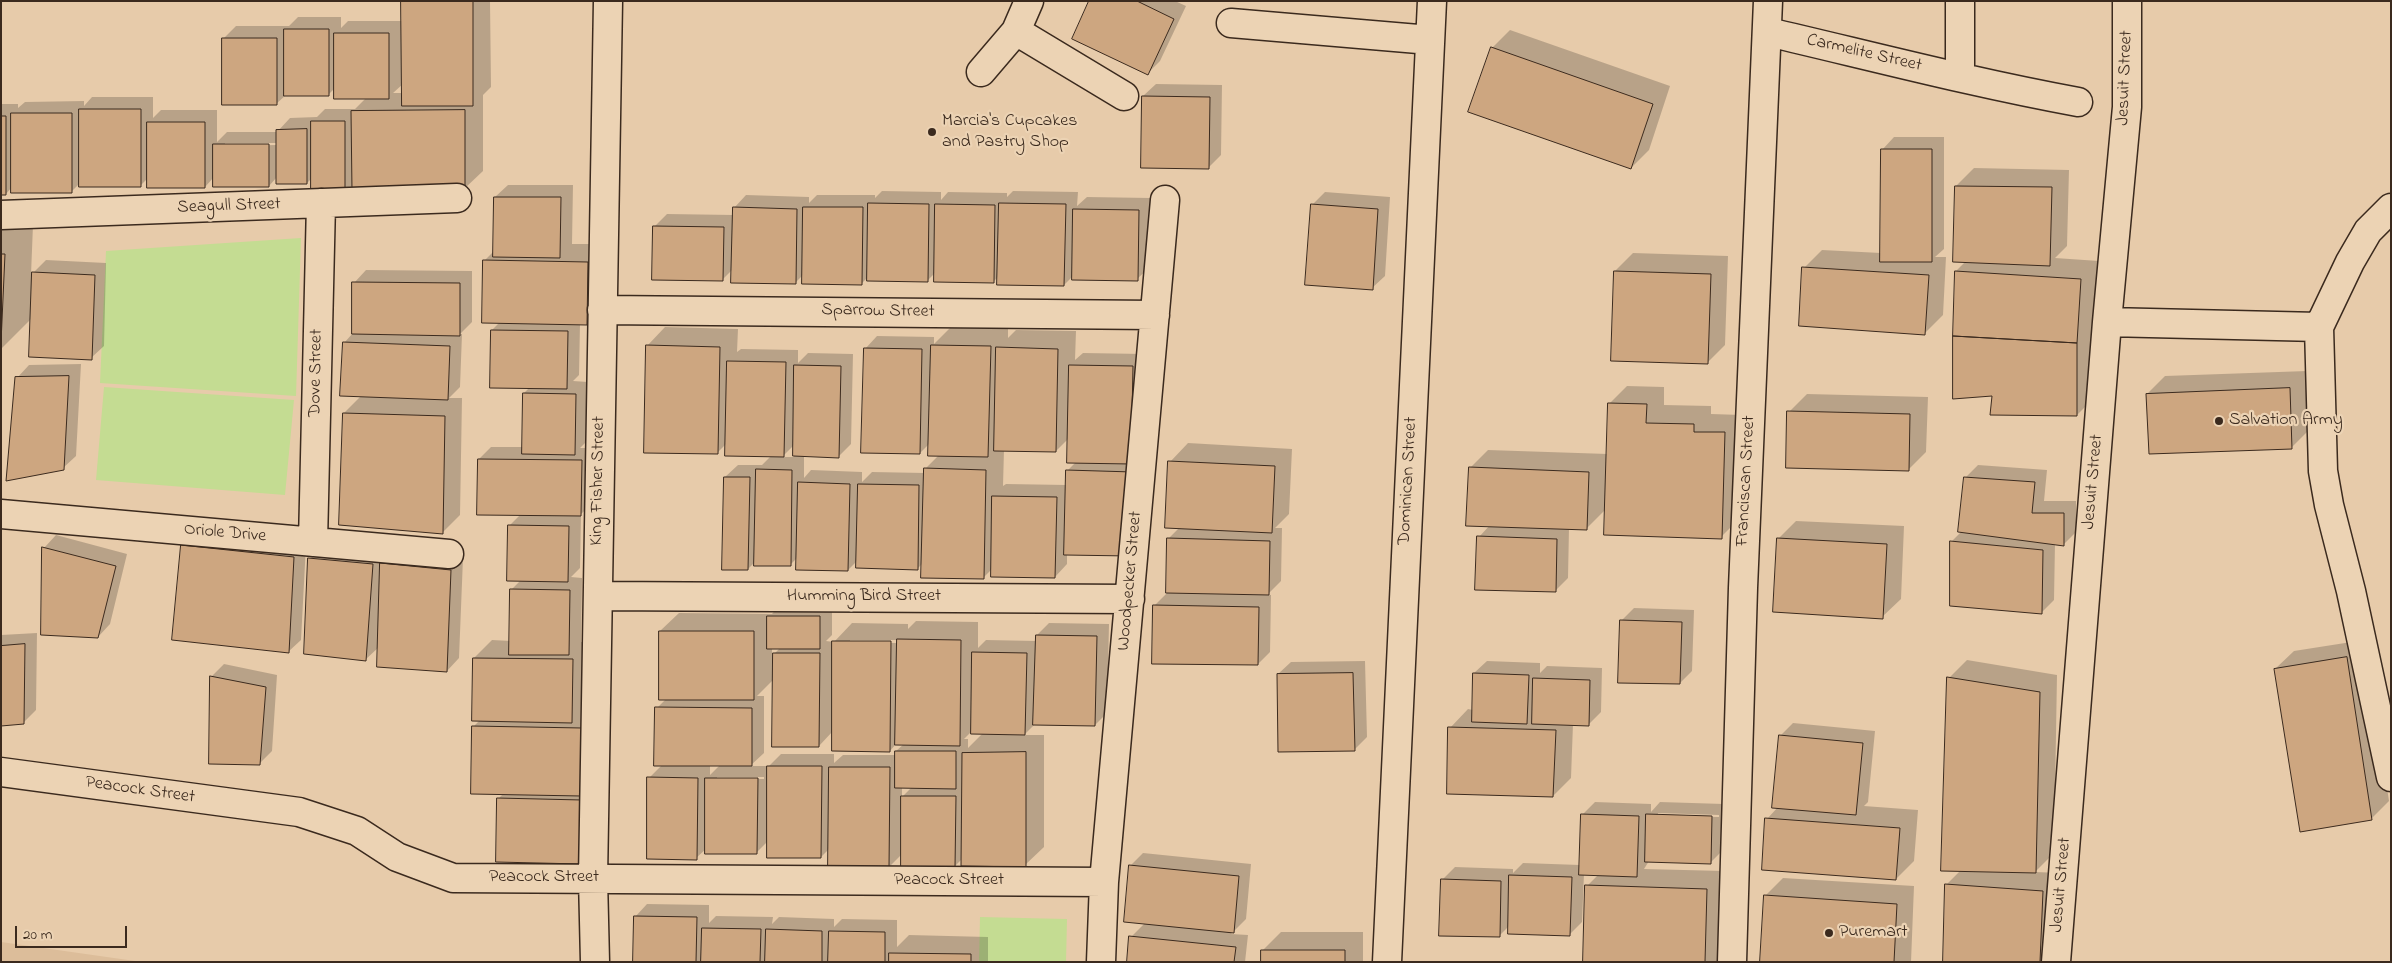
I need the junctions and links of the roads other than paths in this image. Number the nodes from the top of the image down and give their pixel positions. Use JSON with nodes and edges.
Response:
{"nodes":[{"id":1,"x":608,"y":1,"type":"edge"},
{"id":2,"x":1029,"y":1,"type":"edge"},
{"id":3,"x":1432,"y":1,"type":"edge"},
{"id":4,"x":1768,"y":1,"type":"edge"},
{"id":5,"x":1960,"y":1,"type":"edge"},
{"id":6,"x":2127,"y":1,"type":"edge"},
{"id":7,"x":1231,"y":23,"type":"dead end"},
{"id":8,"x":1016,"y":31,"type":"junction"},
{"id":9,"x":1768,"y":32,"type":"junction"},
{"id":10,"x":1430,"y":40,"type":"junction"},
{"id":11,"x":981,"y":72,"type":"dead end"},
{"id":12,"x":1960,"y":76,"type":"junction"},
{"id":13,"x":1124,"y":96,"type":"dead end"},
{"id":14,"x":2078,"y":102,"type":"dead end"},
{"id":15,"x":457,"y":198,"type":"dead end"},
{"id":16,"x":1165,"y":200,"type":"dead end"},
{"id":17,"x":321,"y":203,"type":"junction"},
{"id":18,"x":2391,"y":208,"type":"edge"},
{"id":19,"x":1,"y":216,"type":"edge"},
{"id":20,"x":602,"y":310,"type":"junction"},
{"id":21,"x":1155,"y":315,"type":"junction"},
{"id":22,"x":2107,"y":322,"type":"junction"},
{"id":23,"x":2319,"y":328,"type":"junction"},
{"id":24,"x":1,"y":514,"type":"edge"},
{"id":25,"x":313,"y":542,"type":"junction"},
{"id":26,"x":449,"y":554,"type":"dead end"},
{"id":27,"x":598,"y":596,"type":"junction"},
{"id":28,"x":1130,"y":599,"type":"junction"},
{"id":29,"x":1,"y":772,"type":"edge"},
{"id":30,"x":2391,"y":777,"type":"edge"},
{"id":31,"x":593,"y":878,"type":"junction"},
{"id":32,"x":1104,"y":882,"type":"junction"},
{"id":33,"x":594,"y":962,"type":"edge"},
{"id":34,"x":1102,"y":962,"type":"edge"},
{"id":35,"x":1387,"y":962,"type":"edge"},
{"id":36,"x":1732,"y":962,"type":"edge"},
{"id":37,"x":2056,"y":962,"type":"edge"}],
"edges":[{"from":1,"to":20,"type":"street","name":"King Fisher Street"},
{"from":2,"to":8,"type":"street"},
{"from":3,"to":10,"type":"street","name":"Dominican Street"},
{"from":4,"to":9,"type":"street","name":"Franciscan Street"},
{"from":5,"to":12,"type":"street"},
{"from":6,"to":22,"type":"street","name":"Jesuit Street"},
{"from":7,"to":10,"type":"street"},
{"from":8,"to":11,"type":"street"},
{"from":8,"to":13,"type":"street"},
{"from":9,"to":12,"type":"street","name":"Carmelite Street"},
{"from":9,"to":36,"type":"street","name":"Franciscan Street"},
{"from":10,"to":35,"type":"street","name":"Dominican Street"},
{"from":12,"to":14,"type":"street","name":"Carmelite Street"},
{"from":15,"to":17,"type":"street","name":"Seagull Street"},
{"from":16,"to":21,"type":"street","name":"Woodpecker Street"},
{"from":17,"to":19,"type":"street","name":"Seagull Street"},
{"from":17,"to":25,"type":"street","name":"Dove Street"},
{"from":18,"to":23,"type":"street"},
{"from":20,"to":21,"type":"street","name":"Sparrow Street"},
{"from":20,"to":27,"type":"street","name":"King Fisher Street"},
{"from":21,"to":28,"type":"street","name":"Woodpecker Street"},
{"from":22,"to":23,"type":"street"},
{"from":22,"to":37,"type":"street","name":"Jesuit Street"},
{"from":23,"to":30,"type":"street"},
{"from":24,"to":25,"type":"street","name":"Oriole Drive"},
{"from":25,"to":26,"type":"street","name":"Oriole Drive"},
{"from":27,"to":28,"type":"street","name":"Humming Bird Street"},
{"from":27,"to":31,"type":"street","name":"King Fisher Street"},
{"from":28,"to":32,"type":"street","name":"Woodpecker Street"},
{"from":29,"to":31,"type":"street","name":"Peacock Street"},
{"from":31,"to":32,"type":"street","name":"Peacock Street"},
{"from":31,"to":33,"type":"street","name":"King Fisher Street"},
{"from":32,"to":34,"type":"street","name":"Woodpecker Street"}]}
